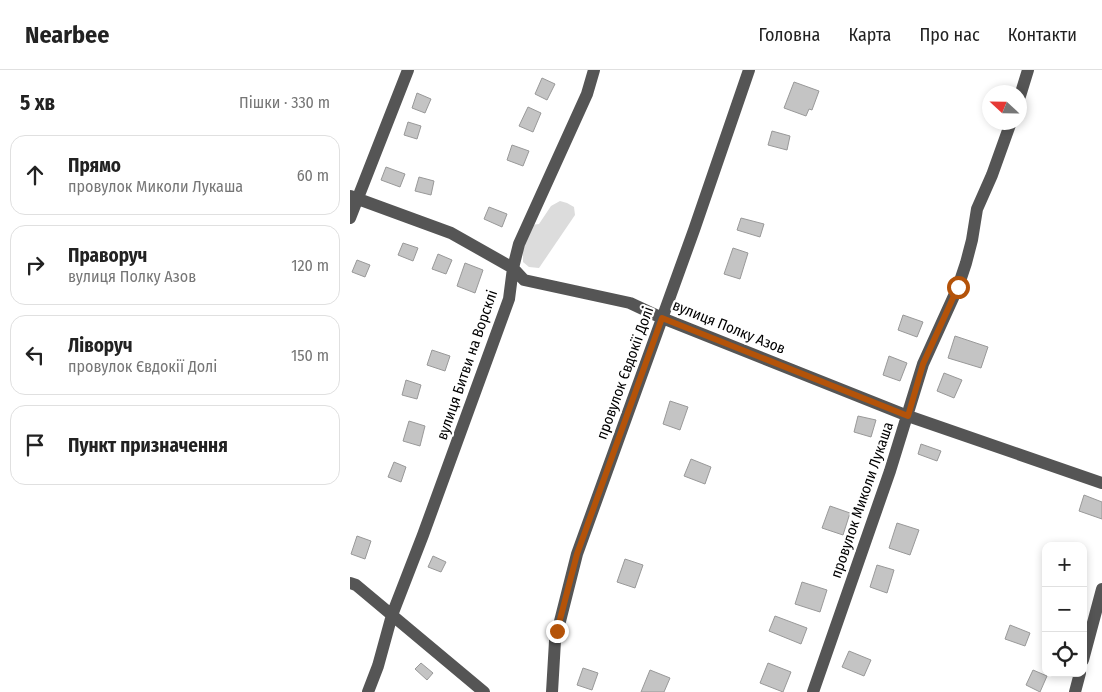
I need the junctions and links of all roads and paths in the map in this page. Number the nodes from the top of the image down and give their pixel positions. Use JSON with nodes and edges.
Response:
{"nodes":[{"id":1,"x":408,"y":70,"type":"edge"},
{"id":2,"x":594,"y":70,"type":"edge"},
{"id":3,"x":749,"y":70,"type":"edge"},
{"id":4,"x":1028,"y":70,"type":"edge"},
{"id":5,"x":1023,"y":85,"type":"edge"},
{"id":6,"x":1008,"y":130,"type":"edge"},
{"id":7,"x":354,"y":197,"type":"edge"},
{"id":8,"x":350,"y":218,"type":"edge"},
{"id":9,"x":513,"y":268,"type":"junction"},
{"id":10,"x":662,"y":318,"type":"junction"},
{"id":11,"x":908,"y":416,"type":"junction"},
{"id":12,"x":1102,"y":483,"type":"edge"},
{"id":13,"x":350,"y":583,"type":"edge"},
{"id":14,"x":1102,"y":588,"type":"edge"},
{"id":15,"x":392,"y":616,"type":"junction"},
{"id":16,"x":1087,"y":645,"type":"edge"},
{"id":17,"x":1079,"y":677,"type":"edge"},
{"id":18,"x":368,"y":692,"type":"edge"},
{"id":19,"x":484,"y":692,"type":"edge"},
{"id":20,"x":552,"y":692,"type":"edge"},
{"id":21,"x":813,"y":692,"type":"edge"},
{"id":22,"x":1075,"y":692,"type":"edge"}],
"edges":[{"from":1,"to":7,"type":"street"},
{"from":2,"to":9,"type":"street","name":"вулиця Битви на Ворсклі"},
{"from":3,"to":10,"type":"street","name":"провулок Євдокії Долі"},
{"from":4,"to":5,"type":"street"},
{"from":6,"to":11,"type":"street","name":"провулок Миколи Лукаша"},
{"from":7,"to":8,"type":"street"},
{"from":7,"to":9,"type":"street","name":"вулиця Полку Азов"},
{"from":9,"to":10,"type":"street","name":"вулиця Полку Азов"},
{"from":9,"to":15,"type":"street","name":"вулиця Битви на Ворсклі"},
{"from":10,"to":11,"type":"street","name":"вулиця Полку Азов"},
{"from":10,"to":20,"type":"street","name":"провулок Євдокії Долі"},
{"from":11,"to":12,"type":"street","name":"вулиця Полку Азов"},
{"from":11,"to":21,"type":"street","name":"провулок Миколи Лукаша"},
{"from":13,"to":15,"type":"street"},
{"from":14,"to":16,"type":"street"},
{"from":15,"to":18,"type":"street","name":"вулиця Битви на Ворсклі"},
{"from":15,"to":19,"type":"street"},
{"from":17,"to":22,"type":"street"}]}
